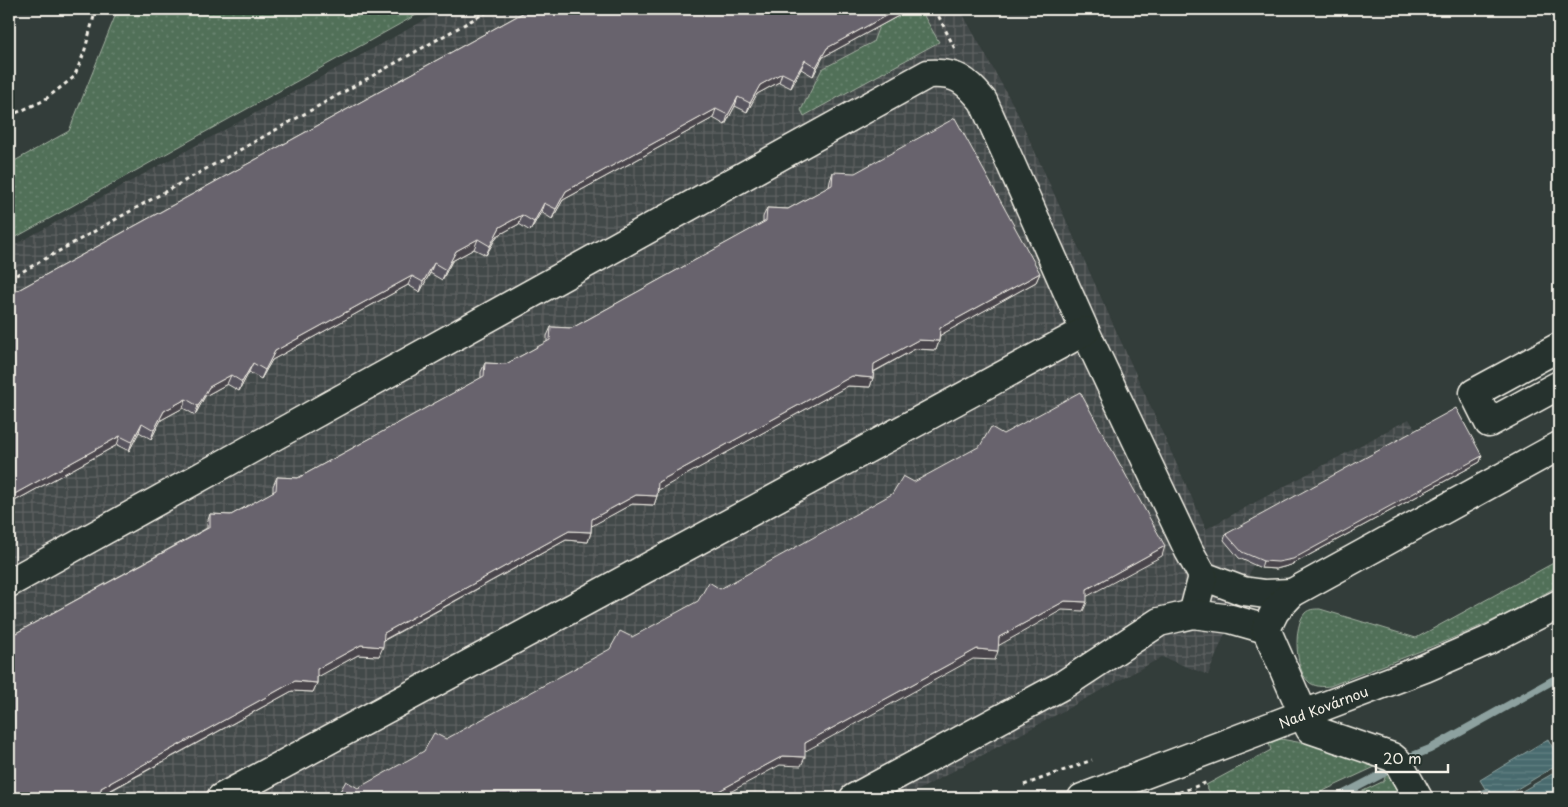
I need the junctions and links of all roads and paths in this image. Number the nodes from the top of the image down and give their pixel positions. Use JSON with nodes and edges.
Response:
{"nodes":[{"id":1,"x":96,"y":9,"type":"edge"},
{"id":2,"x":492,"y":9,"type":"edge"},
{"id":3,"x":935,"y":9,"type":"edge"},
{"id":4,"x":954,"y":76,"type":"junction"},
{"id":5,"x":9,"y":116,"type":"edge"},
{"id":6,"x":9,"y":279,"type":"edge"},
{"id":7,"x":1085,"y":331,"type":"junction"},
{"id":8,"x":1559,"y":347,"type":"edge"},
{"id":9,"x":1559,"y":385,"type":"edge"},
{"id":10,"x":1559,"y":446,"type":"edge"},
{"id":11,"x":1202,"y":576,"type":"junction"},
{"id":12,"x":9,"y":583,"type":"edge"},
{"id":13,"x":1292,"y":593,"type":"junction"},
{"id":14,"x":1559,"y":604,"type":"edge"},
{"id":15,"x":1193,"y":614,"type":"junction"},
{"id":16,"x":1266,"y":629,"type":"junction"},
{"id":17,"x":1303,"y":714,"type":"junction"},
{"id":18,"x":1092,"y":760,"type":"dead end"},
{"id":19,"x":1208,"y":782,"type":"dead end"},
{"id":20,"x":1024,"y":785,"type":"dead end"},
{"id":21,"x":221,"y":798,"type":"edge"},
{"id":22,"x":854,"y":798,"type":"edge"},
{"id":23,"x":1082,"y":798,"type":"edge"},
{"id":24,"x":1164,"y":798,"type":"edge"},
{"id":25,"x":1418,"y":798,"type":"edge"}],
"edges":[{"from":1,"to":5,"type":"path"},
{"from":2,"to":6,"type":"path"},
{"from":3,"to":4,"type":"path"},
{"from":4,"to":7,"type":"street"},
{"from":4,"to":12,"type":"street"},
{"from":7,"to":11,"type":"street"},
{"from":7,"to":21,"type":"street"},
{"from":8,"to":9,"type":"street"},
{"from":10,"to":13,"type":"street"},
{"from":11,"to":13,"type":"street"},
{"from":11,"to":15,"type":"street"},
{"from":13,"to":16,"type":"street"},
{"from":14,"to":17,"type":"street","name":"Nad Kovárnou"},
{"from":15,"to":16,"type":"street"},
{"from":15,"to":22,"type":"street"},
{"from":16,"to":17,"type":"street"},
{"from":17,"to":23,"type":"street","name":"Nad Kovárnou"},
{"from":17,"to":25,"type":"street"},
{"from":18,"to":20,"type":"path"},
{"from":19,"to":24,"type":"path"}]}
